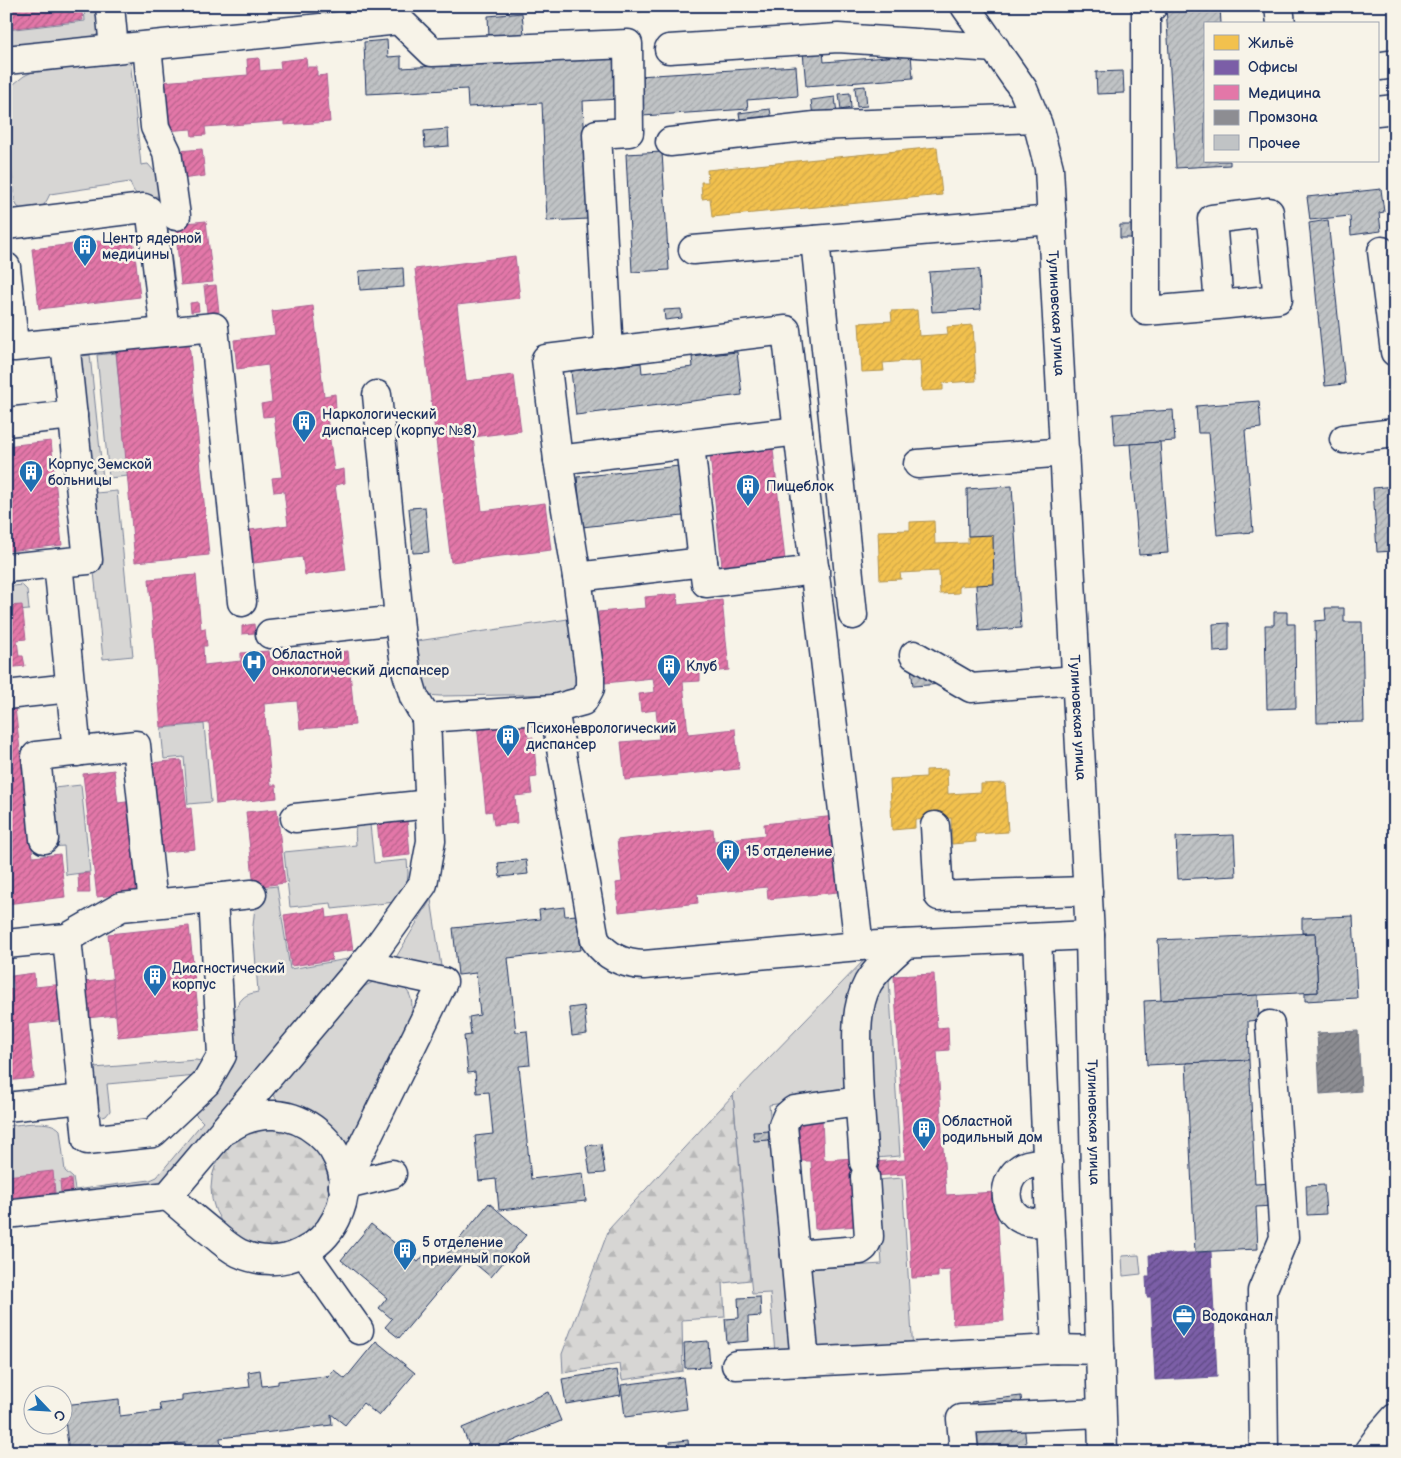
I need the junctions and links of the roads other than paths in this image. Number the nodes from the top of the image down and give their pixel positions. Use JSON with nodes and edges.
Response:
{"nodes":[{"id":1,"x":110,"y":6,"type":"edge"},
{"id":2,"x":964,"y":6,"type":"edge"},
{"id":3,"x":1153,"y":6,"type":"edge"},
{"id":4,"x":1279,"y":6,"type":"edge"},
{"id":5,"x":308,"y":17,"type":"edge"},
{"id":6,"x":1281,"y":22,"type":"edge"},
{"id":7,"x":147,"y":46,"type":"junction"},
{"id":8,"x":995,"y":48,"type":"junction"},
{"id":9,"x":114,"y":49,"type":"junction"},
{"id":10,"x":668,"y":49,"type":"dead end"},
{"id":11,"x":6,"y":60,"type":"edge"},
{"id":12,"x":1395,"y":109,"type":"edge"},
{"id":13,"x":1378,"y":111,"type":"edge"},
{"id":14,"x":1035,"y":118,"type":"junction"},
{"id":15,"x":670,"y":142,"type":"dead end"},
{"id":16,"x":176,"y":216,"type":"dead end"},
{"id":17,"x":1052,"y":220,"type":"junction"},
{"id":18,"x":6,"y":224,"type":"edge"},
{"id":19,"x":815,"y":240,"type":"junction"},
{"id":20,"x":693,"y":250,"type":"dead end"},
{"id":21,"x":1382,"y":251,"type":"dead end"},
{"id":22,"x":6,"y":267,"type":"edge"},
{"id":23,"x":8,"y":302,"type":"edge"},
{"id":24,"x":1218,"y":306,"type":"dead end"},
{"id":25,"x":165,"y":332,"type":"junction"},
{"id":26,"x":65,"y":342,"type":"junction"},
{"id":27,"x":609,"y":352,"type":"junction"},
{"id":28,"x":1395,"y":352,"type":"edge"},
{"id":29,"x":377,"y":395,"type":"dead end"},
{"id":30,"x":73,"y":415,"type":"junction"},
{"id":31,"x":6,"y":422,"type":"edge"},
{"id":32,"x":798,"y":432,"type":"junction"},
{"id":33,"x":1395,"y":433,"type":"edge"},
{"id":34,"x":1344,"y":439,"type":"dead end"},
{"id":35,"x":690,"y":445,"type":"junction"},
{"id":36,"x":1064,"y":452,"type":"junction"},
{"id":37,"x":558,"y":460,"type":"junction"},
{"id":38,"x":918,"y":464,"type":"dead end"},
{"id":39,"x":704,"y":562,"type":"junction"},
{"id":40,"x":58,"y":563,"type":"junction"},
{"id":41,"x":6,"y":568,"type":"edge"},
{"id":42,"x":815,"y":570,"type":"junction"},
{"id":43,"x":577,"y":578,"type":"junction"},
{"id":44,"x":242,"y":602,"type":"dead end"},
{"id":45,"x":853,"y":615,"type":"dead end"},
{"id":46,"x":399,"y":620,"type":"junction"},
{"id":47,"x":270,"y":634,"type":"dead end"},
{"id":48,"x":914,"y":655,"type":"dead end"},
{"id":49,"x":1076,"y":680,"type":"junction"},
{"id":50,"x":70,"y":688,"type":"junction"},
{"id":51,"x":6,"y":695,"type":"edge"},
{"id":52,"x":554,"y":709,"type":"junction"},
{"id":53,"x":426,"y":718,"type":"junction"},
{"id":54,"x":77,"y":752,"type":"junction"},
{"id":55,"x":430,"y":804,"type":"junction"},
{"id":56,"x":295,"y":818,"type":"dead end"},
{"id":57,"x":935,"y":826,"type":"dead end"},
{"id":58,"x":44,"y":839,"type":"dead end"},
{"id":59,"x":1088,"y":891,"type":"junction"},
{"id":60,"x":252,"y":894,"type":"dead end"},
{"id":61,"x":213,"y":898,"type":"junction"},
{"id":62,"x":153,"y":904,"type":"junction"},
{"id":63,"x":1090,"y":936,"type":"junction"},
{"id":64,"x":67,"y":938,"type":"junction"},
{"id":65,"x":1037,"y":938,"type":"junction"},
{"id":66,"x":6,"y":944,"type":"edge"},
{"id":67,"x":905,"y":944,"type":"junction"},
{"id":68,"x":859,"y":946,"type":"junction"},
{"id":69,"x":363,"y":965,"type":"junction"},
{"id":70,"x":1270,"y":1025,"type":"dead end"},
{"id":71,"x":83,"y":1098,"type":"junction"},
{"id":72,"x":859,"y":1102,"type":"junction"},
{"id":73,"x":6,"y":1106,"type":"edge"},
{"id":74,"x":217,"y":1139,"type":"junction"},
{"id":75,"x":1048,"y":1163,"type":"junction"},
{"id":76,"x":392,"y":1174,"type":"dead end"},
{"id":77,"x":343,"y":1186,"type":"junction"},
{"id":78,"x":168,"y":1196,"type":"junction"},
{"id":79,"x":6,"y":1214,"type":"edge"},
{"id":80,"x":1050,"y":1222,"type":"junction"},
{"id":81,"x":304,"y":1252,"type":"junction"},
{"id":82,"x":795,"y":1255,"type":"junction"},
{"id":83,"x":359,"y":1330,"type":"dead end"},
{"id":84,"x":1056,"y":1349,"type":"junction"},
{"id":85,"x":1100,"y":1350,"type":"junction"},
{"id":86,"x":805,"y":1362,"type":"junction"},
{"id":87,"x":736,"y":1365,"type":"dead end"},
{"id":88,"x":1101,"y":1413,"type":"junction"},
{"id":89,"x":964,"y":1452,"type":"edge"},
{"id":90,"x":1103,"y":1452,"type":"edge"},
{"id":91,"x":1264,"y":1452,"type":"edge"}],
"edges":[{"from":1,"to":9,"type":"street"},
{"from":2,"to":8,"type":"street","name":"Тулиновская улица"},
{"from":3,"to":24,"type":"street"},
{"from":4,"to":6,"type":"street"},
{"from":5,"to":7,"type":"street"},
{"from":5,"to":27,"type":"street"},
{"from":7,"to":9,"type":"street"},
{"from":7,"to":16,"type":"street"},
{"from":8,"to":10,"type":"street"},
{"from":8,"to":14,"type":"street","name":"Тулиновская улица"},
{"from":9,"to":11,"type":"street"},
{"from":12,"to":13,"type":"street"},
{"from":14,"to":15,"type":"street"},
{"from":14,"to":17,"type":"street","name":"Тулиновская улица"},
{"from":17,"to":19,"type":"street"},
{"from":17,"to":36,"type":"street","name":"Тулиновская улица"},
{"from":18,"to":25,"type":"street"},
{"from":19,"to":20,"type":"street"},
{"from":19,"to":45,"type":"street"},
{"from":21,"to":28,"type":"street"},
{"from":22,"to":23,"type":"street"},
{"from":23,"to":26,"type":"street"},
{"from":25,"to":26,"type":"street"},
{"from":25,"to":44,"type":"street"},
{"from":26,"to":30,"type":"street"},
{"from":27,"to":32,"type":"street"},
{"from":27,"to":37,"type":"street"},
{"from":29,"to":46,"type":"street"},
{"from":30,"to":31,"type":"street"},
{"from":30,"to":40,"type":"street"},
{"from":32,"to":35,"type":"street"},
{"from":32,"to":42,"type":"street"},
{"from":33,"to":34,"type":"street"},
{"from":35,"to":37,"type":"street"},
{"from":35,"to":39,"type":"street"},
{"from":36,"to":38,"type":"street"},
{"from":36,"to":49,"type":"street","name":"Тулиновская улица"},
{"from":37,"to":43,"type":"street"},
{"from":39,"to":42,"type":"street"},
{"from":39,"to":43,"type":"street"},
{"from":40,"to":41,"type":"street"},
{"from":40,"to":50,"type":"street"},
{"from":42,"to":68,"type":"street"},
{"from":43,"to":52,"type":"street"},
{"from":46,"to":47,"type":"street"},
{"from":46,"to":53,"type":"street"},
{"from":48,"to":49,"type":"street"},
{"from":49,"to":59,"type":"street","name":"Тулиновская улица"},
{"from":50,"to":51,"type":"street"},
{"from":50,"to":54,"type":"street"},
{"from":52,"to":53,"type":"street"},
{"from":52,"to":68,"type":"street"},
{"from":53,"to":55,"type":"street"},
{"from":54,"to":58,"type":"street"},
{"from":54,"to":62,"type":"street"},
{"from":55,"to":56,"type":"street"},
{"from":55,"to":69,"type":"street"},
{"from":57,"to":59,"type":"street"},
{"from":59,"to":63,"type":"street","name":"Тулиновская улица"},
{"from":60,"to":61,"type":"street"},
{"from":61,"to":62,"type":"street"},
{"from":61,"to":71,"type":"street"},
{"from":62,"to":64,"type":"street"},
{"from":63,"to":65,"type":"street"},
{"from":63,"to":85,"type":"street","name":"Тулиновская улица"},
{"from":64,"to":66,"type":"street"},
{"from":64,"to":71,"type":"street"},
{"from":65,"to":67,"type":"street"},
{"from":65,"to":75,"type":"street"},
{"from":67,"to":68,"type":"street"},
{"from":67,"to":72,"type":"street"},
{"from":69,"to":74,"type":"street"},
{"from":69,"to":77,"type":"street"},
{"from":70,"to":91,"type":"street"},
{"from":71,"to":73,"type":"street"},
{"from":72,"to":82,"type":"street"},
{"from":72,"to":82,"type":"street"},
{"from":74,"to":77,"type":"street"},
{"from":74,"to":78,"type":"street"},
{"from":75,"to":80,"type":"street"},
{"from":75,"to":80,"type":"street"},
{"from":76,"to":77,"type":"street"},
{"from":77,"to":81,"type":"street"},
{"from":78,"to":79,"type":"street"},
{"from":78,"to":81,"type":"street"},
{"from":80,"to":84,"type":"street"},
{"from":81,"to":83,"type":"street"},
{"from":82,"to":86,"type":"street"},
{"from":84,"to":85,"type":"street"},
{"from":84,"to":86,"type":"street"},
{"from":85,"to":88,"type":"street","name":"Тулиновская улица"},
{"from":86,"to":87,"type":"street"},
{"from":88,"to":89,"type":"street"},
{"from":88,"to":90,"type":"street","name":"Тулиновская улица"}]}
